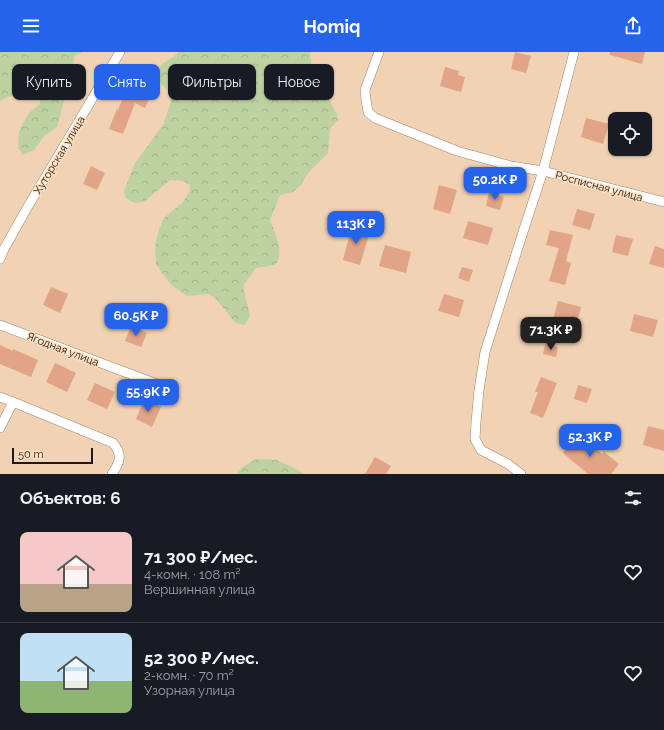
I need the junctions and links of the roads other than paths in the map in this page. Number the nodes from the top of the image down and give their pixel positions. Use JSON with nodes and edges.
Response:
{"nodes":[{"id":1,"x":120,"y":52,"type":"edge"},
{"id":2,"x":379,"y":52,"type":"edge"},
{"id":3,"x":574,"y":52,"type":"edge"},
{"id":4,"x":543,"y":171,"type":"junction"},
{"id":5,"x":664,"y":202,"type":"edge"},
{"id":6,"x":0,"y":259,"type":"edge"},
{"id":7,"x":0,"y":325,"type":"edge"},
{"id":8,"x":170,"y":389,"type":"dead end"},
{"id":9,"x":0,"y":397,"type":"edge"},
{"id":10,"x":14,"y":402,"type":"junction"},
{"id":11,"x":0,"y":428,"type":"edge"},
{"id":12,"x":114,"y":471,"type":"edge"},
{"id":13,"x":521,"y":474,"type":"edge"}],
"edges":[{"from":1,"to":6,"type":"street","name":"Хуторская улица"},
{"from":2,"to":4,"type":"street","name":"Росписная улица"},
{"from":3,"to":4,"type":"street"},
{"from":4,"to":5,"type":"street","name":"Росписная улица"},
{"from":4,"to":13,"type":"street"},
{"from":7,"to":8,"type":"street","name":"Ягодная улица"},
{"from":9,"to":10,"type":"street"},
{"from":10,"to":11,"type":"street"},
{"from":10,"to":12,"type":"street"}]}
